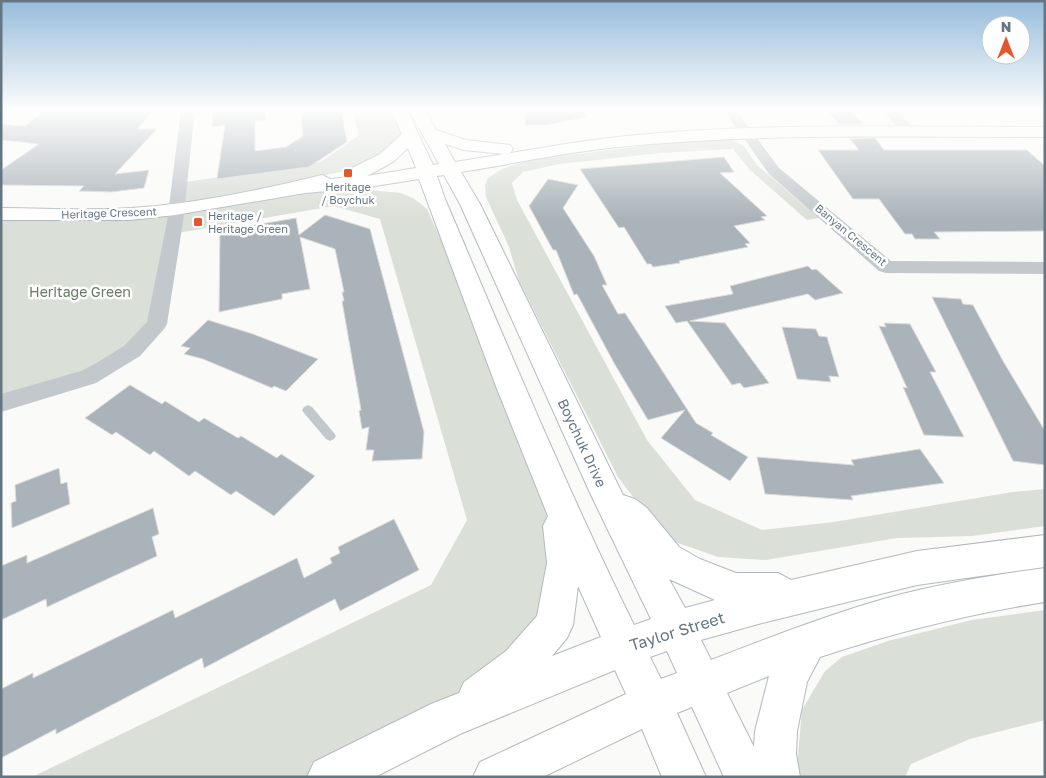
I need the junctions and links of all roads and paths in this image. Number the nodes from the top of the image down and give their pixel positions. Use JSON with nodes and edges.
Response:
{"nodes":[{"id":1,"x":183,"y":146,"type":"edge"},
{"id":2,"x":402,"y":146,"type":"edge"},
{"id":3,"x":415,"y":146,"type":"edge"},
{"id":4,"x":438,"y":146,"type":"edge"},
{"id":5,"x":469,"y":146,"type":"edge"},
{"id":6,"x":579,"y":146,"type":"edge"},
{"id":7,"x":757,"y":146,"type":"edge"},
{"id":8,"x":503,"y":155,"type":"junction"},
{"id":9,"x":448,"y":163,"type":"junction"},
{"id":10,"x":425,"y":167,"type":"junction"},
{"id":11,"x":360,"y":178,"type":"junction"},
{"id":12,"x":435,"y":199,"type":"junction"},
{"id":13,"x":470,"y":204,"type":"junction"},
{"id":14,"x":175,"y":209,"type":"junction"},
{"id":15,"x":1,"y":214,"type":"edge"},
{"id":16,"x":1045,"y":268,"type":"edge"},
{"id":17,"x":1,"y":404,"type":"edge"},
{"id":18,"x":308,"y":410,"type":"dead end"},
{"id":19,"x":330,"y":436,"type":"dead end"},
{"id":20,"x":607,"y":495,"type":"junction"},
{"id":21,"x":557,"y":500,"type":"junction"},
{"id":22,"x":1045,"y":551,"type":"edge"},
{"id":23,"x":1045,"y":585,"type":"edge"},
{"id":24,"x":817,"y":591,"type":"junction"},
{"id":25,"x":676,"y":629,"type":"junction"},
{"id":26,"x":807,"y":642,"type":"junction"},
{"id":27,"x":624,"y":647,"type":"junction"},
{"id":28,"x":703,"y":684,"type":"junction"},
{"id":29,"x":652,"y":703,"type":"junction"},
{"id":30,"x":446,"y":719,"type":"junction"},
{"id":31,"x":330,"y":777,"type":"edge"},
{"id":32,"x":495,"y":777,"type":"edge"},
{"id":33,"x":684,"y":777,"type":"edge"},
{"id":34,"x":746,"y":777,"type":"edge"},
{"id":35,"x":778,"y":777,"type":"edge"}],
"edges":[{"from":1,"to":14,"type":"street"},
{"from":2,"to":11,"type":"main road"},
{"from":3,"to":10,"type":"main road"},
{"from":4,"to":9,"type":"main road","name":"Boychuk Drive"},
{"from":5,"to":8,"type":"main road"},
{"from":6,"to":8,"type":"main road"},
{"from":7,"to":16,"type":"street","name":"Banyan Crescent"},
{"from":8,"to":9,"type":"main road","name":"Heritage Crescent"},
{"from":8,"to":13,"type":"main road"},
{"from":9,"to":10,"type":"main road","name":"Heritage Crescent"},
{"from":9,"to":13,"type":"main road","name":"Boychuk Drive"},
{"from":10,"to":11,"type":"main road","name":"Heritage Crescent"},
{"from":10,"to":12,"type":"main road"},
{"from":11,"to":12,"type":"main road"},
{"from":11,"to":14,"type":"main road","name":"Heritage Crescent"},
{"from":12,"to":21,"type":"main road"},
{"from":13,"to":20,"type":"main road","name":"Boychuk Drive"},
{"from":14,"to":15,"type":"main road","name":"Heritage Crescent"},
{"from":14,"to":17,"type":"street"},
{"from":18,"to":19,"type":"lane"},
{"from":20,"to":24,"type":"main road"},
{"from":20,"to":25,"type":"main road","name":"Boychuk Drive"},
{"from":21,"to":27,"type":"main road"},
{"from":21,"to":30,"type":"main road"},
{"from":22,"to":24,"type":"main road","name":"Taylor Street"},
{"from":23,"to":26,"type":"main road"},
{"from":24,"to":25,"type":"main road","name":"Taylor Street"},
{"from":25,"to":27,"type":"main road","name":"Taylor Street"},
{"from":25,"to":28,"type":"main road","name":"Boychuk Drive"},
{"from":26,"to":28,"type":"main road"},
{"from":26,"to":35,"type":"main road"},
{"from":27,"to":29,"type":"main road"},
{"from":27,"to":30,"type":"main road","name":"Taylor Street"},
{"from":28,"to":29,"type":"main road"},
{"from":28,"to":34,"type":"main road","name":"Boychuk Drive"},
{"from":29,"to":32,"type":"main road"},
{"from":29,"to":33,"type":"main road"},
{"from":30,"to":31,"type":"main road","name":"Taylor Street"}]}
